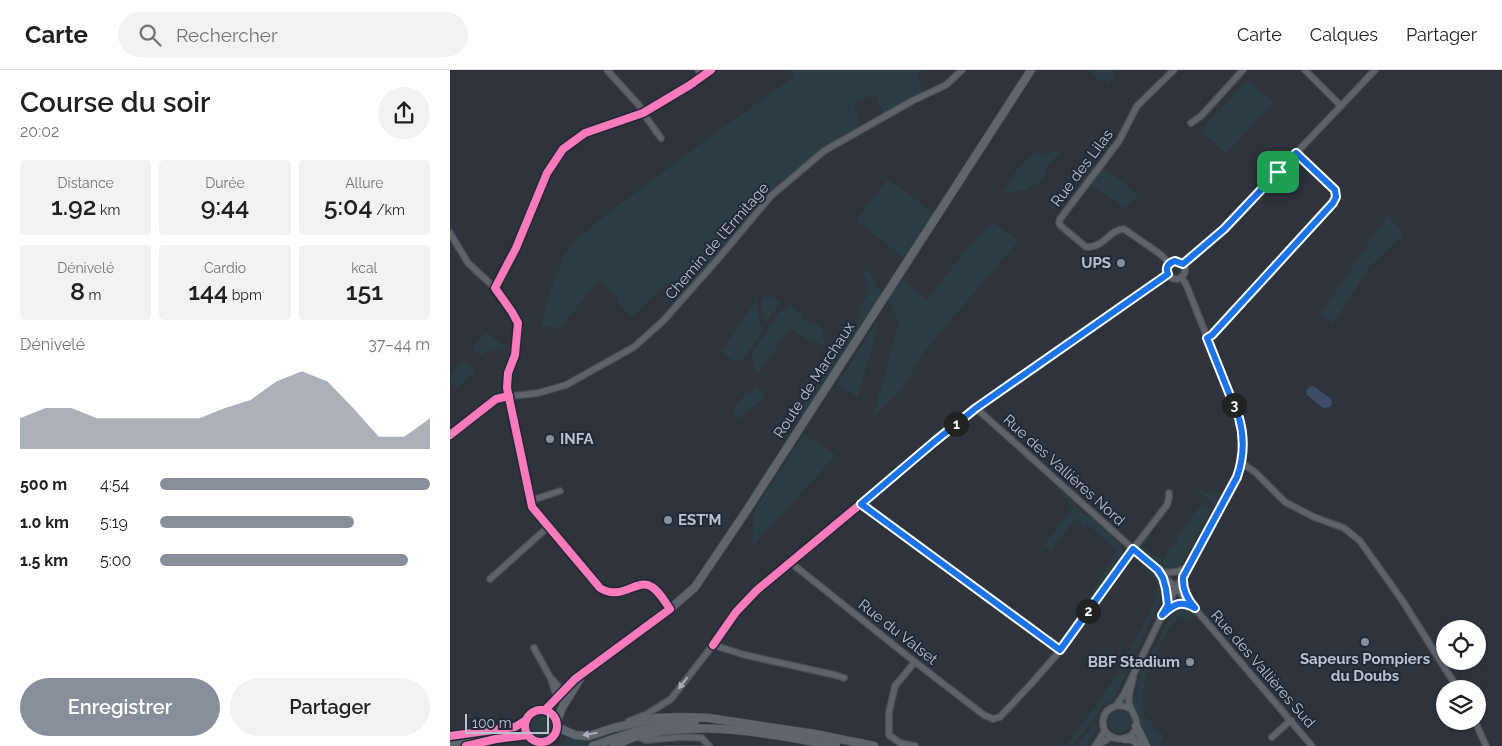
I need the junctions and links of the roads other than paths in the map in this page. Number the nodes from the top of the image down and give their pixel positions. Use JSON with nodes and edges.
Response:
{"nodes":[{"id":1,"x":607,"y":70,"type":"edge"},
{"id":2,"x":698,"y":70,"type":"edge"},
{"id":3,"x":711,"y":70,"type":"edge"},
{"id":4,"x":962,"y":70,"type":"edge"},
{"id":5,"x":1031,"y":70,"type":"edge"},
{"id":6,"x":1174,"y":70,"type":"edge"},
{"id":7,"x":1243,"y":70,"type":"edge"},
{"id":8,"x":1305,"y":70,"type":"edge"},
{"id":9,"x":1375,"y":70,"type":"edge"},
{"id":10,"x":702,"y":76,"type":"junction"},
{"id":11,"x":1341,"y":106,"type":"junction"},
{"id":12,"x":644,"y":112,"type":"junction"},
{"id":13,"x":1191,"y":123,"type":"dead end"},
{"id":14,"x":661,"y":138,"type":"dead end"},
{"id":15,"x":1296,"y":153,"type":"junction"},
{"id":16,"x":450,"y":233,"type":"edge"},
{"id":17,"x":1169,"y":263,"type":"junction"},
{"id":18,"x":1183,"y":264,"type":"junction"},
{"id":19,"x":1168,"y":274,"type":"junction"},
{"id":20,"x":1181,"y":277,"type":"junction"},
{"id":21,"x":496,"y":288,"type":"junction"},
{"id":22,"x":1207,"y":338,"type":"junction"},
{"id":23,"x":509,"y":396,"type":"junction"},
{"id":24,"x":976,"y":408,"type":"junction"},
{"id":25,"x":450,"y":435,"type":"edge"},
{"id":26,"x":1242,"y":463,"type":"junction"},
{"id":27,"x":560,"y":491,"type":"dead end"},
{"id":28,"x":1169,"y":493,"type":"dead end"},
{"id":29,"x":530,"y":501,"type":"junction"},
{"id":30,"x":861,"y":504,"type":"junction"},
{"id":31,"x":548,"y":527,"type":"junction"},
{"id":32,"x":1133,"y":549,"type":"junction"},
{"id":33,"x":790,"y":562,"type":"junction"},
{"id":34,"x":1188,"y":567,"type":"junction"},
{"id":35,"x":1158,"y":570,"type":"junction"},
{"id":36,"x":1183,"y":577,"type":"junction"},
{"id":37,"x":490,"y":579,"type":"dead end"},
{"id":38,"x":1177,"y":589,"type":"junction"},
{"id":39,"x":1168,"y":605,"type":"junction"},
{"id":40,"x":1193,"y":606,"type":"junction"},
{"id":41,"x":670,"y":609,"type":"junction"},
{"id":42,"x":1162,"y":615,"type":"junction"},
{"id":43,"x":713,"y":645,"type":"junction"},
{"id":44,"x":534,"y":648,"type":"dead end"},
{"id":45,"x":1060,"y":650,"type":"junction"},
{"id":46,"x":915,"y":662,"type":"junction"},
{"id":47,"x":1136,"y":668,"type":"junction"},
{"id":48,"x":585,"y":673,"type":"junction"},
{"id":49,"x":844,"y":678,"type":"dead end"},
{"id":50,"x":551,"y":679,"type":"junction"},
{"id":51,"x":1452,"y":680,"type":"edge"},
{"id":52,"x":563,"y":691,"type":"junction"},
{"id":53,"x":557,"y":698,"type":"junction"},
{"id":54,"x":1116,"y":706,"type":"junction"},
{"id":55,"x":562,"y":708,"type":"junction"},
{"id":56,"x":1131,"y":709,"type":"junction"},
{"id":57,"x":545,"y":710,"type":"junction"},
{"id":58,"x":526,"y":720,"type":"junction"},
{"id":59,"x":1291,"y":720,"type":"junction"},
{"id":60,"x":557,"y":724,"type":"junction"},
{"id":61,"x":1136,"y":726,"type":"junction"},
{"id":62,"x":758,"y":727,"type":"junction"},
{"id":63,"x":507,"y":728,"type":"junction"},
{"id":64,"x":613,"y":728,"type":"junction"},
{"id":65,"x":1479,"y":730,"type":"edge"},
{"id":66,"x":1105,"y":731,"type":"junction"},
{"id":67,"x":528,"y":735,"type":"junction"},
{"id":68,"x":450,"y":736,"type":"edge"},
{"id":69,"x":637,"y":736,"type":"junction"},
{"id":70,"x":1272,"y":736,"type":"dead end"},
{"id":71,"x":1112,"y":737,"type":"junction"},
{"id":72,"x":1125,"y":738,"type":"junction"},
{"id":73,"x":450,"y":745,"type":"edge"},
{"id":74,"x":466,"y":746,"type":"edge"},
{"id":75,"x":593,"y":746,"type":"edge"},
{"id":76,"x":603,"y":746,"type":"edge"},
{"id":77,"x":613,"y":746,"type":"edge"},
{"id":78,"x":709,"y":746,"type":"edge"},
{"id":79,"x":836,"y":746,"type":"edge"},
{"id":80,"x":874,"y":746,"type":"edge"},
{"id":81,"x":915,"y":746,"type":"edge"},
{"id":82,"x":1096,"y":746,"type":"edge"},
{"id":83,"x":1140,"y":746,"type":"edge"},
{"id":84,"x":1146,"y":746,"type":"edge"},
{"id":85,"x":1312,"y":746,"type":"edge"},
{"id":86,"x":1486,"y":746,"type":"edge"}],
"edges":[{"from":1,"to":12,"type":"street"},
{"from":2,"to":10,"type":"street"},
{"from":3,"to":10,"type":"street"},
{"from":4,"to":23,"type":"street","name":"Chemin de l'Ermitage"},
{"from":5,"to":41,"type":"main road","name":"Route de Marchaux"},
{"from":6,"to":17,"type":"street","name":"Rue des Lilas"},
{"from":7,"to":13,"type":"street"},
{"from":8,"to":11,"type":"street"},
{"from":9,"to":11,"type":"street"},
{"from":10,"to":12,"type":"street"},
{"from":11,"to":15,"type":"street"},
{"from":12,"to":14,"type":"street"},
{"from":12,"to":21,"type":"street"},
{"from":15,"to":18,"type":"street"},
{"from":15,"to":22,"type":"street"},
{"from":16,"to":21,"type":"street"},
{"from":17,"to":18,"type":"street"},
{"from":17,"to":19,"type":"street"},
{"from":18,"to":20,"type":"street"},
{"from":19,"to":20,"type":"street"},
{"from":19,"to":24,"type":"street"},
{"from":20,"to":22,"type":"street"},
{"from":21,"to":23,"type":"street"},
{"from":22,"to":26,"type":"street"},
{"from":23,"to":25,"type":"street"},
{"from":23,"to":29,"type":"street"},
{"from":24,"to":30,"type":"street"},
{"from":24,"to":32,"type":"street","name":"Rue des Vallières Nord"},
{"from":26,"to":34,"type":"street"},
{"from":26,"to":51,"type":"street"},
{"from":27,"to":29,"type":"street"},
{"from":28,"to":32,"type":"street"},
{"from":29,"to":31,"type":"street"},
{"from":30,"to":33,"type":"street"},
{"from":30,"to":45,"type":"street"},
{"from":31,"to":37,"type":"street"},
{"from":31,"to":41,"type":"street"},
{"from":32,"to":35,"type":"street","name":"Rue des Vallières Nord"},
{"from":32,"to":45,"type":"street"},
{"from":33,"to":43,"type":"street"},
{"from":33,"to":46,"type":"street","name":"Rue du Valset"},
{"from":34,"to":35,"type":"street"},
{"from":34,"to":36,"type":"street"},
{"from":35,"to":38,"type":"street","name":"Rue des Vallières Nord"},
{"from":35,"to":39,"type":"street"},
{"from":36,"to":38,"type":"street"},
{"from":36,"to":40,"type":"street"},
{"from":38,"to":39,"type":"street"},
{"from":38,"to":40,"type":"street","name":"Rue des Vallières Sud"},
{"from":39,"to":42,"type":"street"},
{"from":40,"to":42,"type":"street","name":"Rue des Vallières Sud"},
{"from":40,"to":59,"type":"street","name":"Rue des Vallières Sud"},
{"from":41,"to":48,"type":"main road","name":"Route de Marchaux"},
{"from":42,"to":47,"type":"street"},
{"from":43,"to":49,"type":"street"},
{"from":43,"to":64,"type":"street","one_way":true},
{"from":44,"to":50,"type":"street"},
{"from":45,"to":46,"type":"street","name":"Rue du Valset"},
{"from":46,"to":81,"type":"street"},
{"from":47,"to":54,"type":"street"},
{"from":47,"to":56,"type":"street"},
{"from":48,"to":52,"type":"main road","name":"Route de Marchaux"},
{"from":48,"to":55,"type":"main road","name":"Route de Marchaux"},
{"from":50,"to":52,"type":"street"},
{"from":50,"to":53,"type":"street"},
{"from":52,"to":53,"type":"main road","name":"Route de Marchaux"},
{"from":52,"to":55,"type":"street"},
{"from":53,"to":57,"type":"main road","name":"Route de Marchaux"},
{"from":54,"to":56,"type":"street"},
{"from":54,"to":66,"type":"street"},
{"from":55,"to":60,"type":"main road","name":"Route de Marchaux"},
{"from":56,"to":61,"type":"street"},
{"from":57,"to":58,"type":"main road"},
{"from":57,"to":60,"type":"main road"},
{"from":58,"to":63,"type":"main road"},
{"from":58,"to":67,"type":"main road"},
{"from":59,"to":70,"type":"street"},
{"from":59,"to":85,"type":"street","name":"Rue des Vallières Sud"},
{"from":64,"to":60,"type":"main road","one_way":true},
{"from":60,"to":67,"type":"main road"},
{"from":61,"to":72,"type":"street"},
{"from":61,"to":84,"type":"main road"},
{"from":62,"to":64,"type":"main road"},
{"from":62,"to":75,"type":"main road"},
{"from":62,"to":80,"type":"main road"},
{"from":63,"to":68,"type":"main road"},
{"from":63,"to":73,"type":"main road"},
{"from":65,"to":86,"type":"street"},
{"from":66,"to":71,"type":"street"},
{"from":66,"to":82,"type":"street"},
{"from":67,"to":74,"type":"main road"},
{"from":69,"to":76,"type":"main road"},
{"from":69,"to":77,"type":"main road"},
{"from":69,"to":78,"type":"street"},
{"from":69,"to":79,"type":"main road"},
{"from":71,"to":72,"type":"street"},
{"from":71,"to":82,"type":"street"},
{"from":72,"to":83,"type":"main road"}]}
